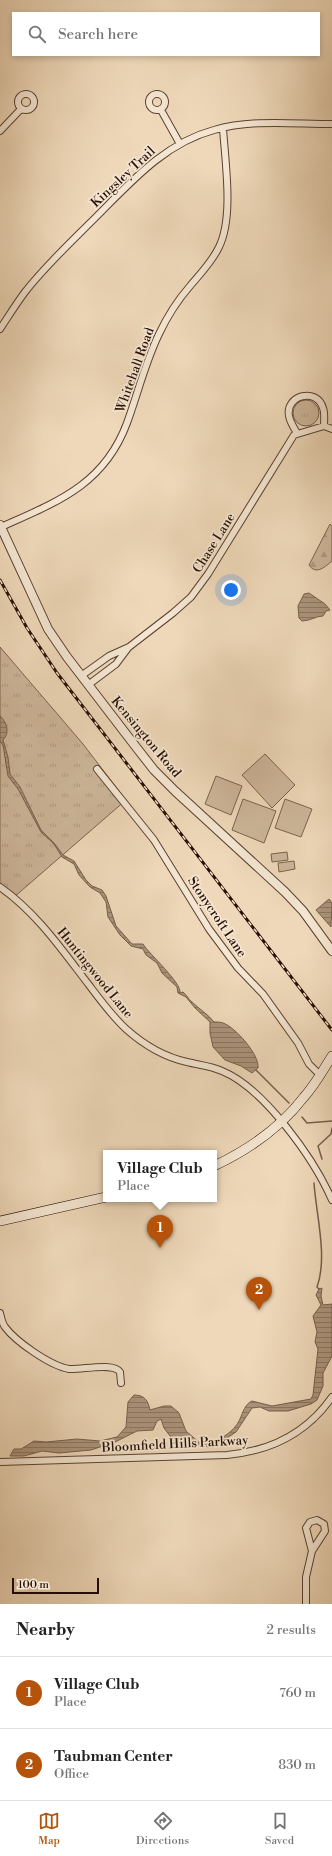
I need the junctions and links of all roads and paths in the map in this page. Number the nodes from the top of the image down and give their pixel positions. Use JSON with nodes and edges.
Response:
{"nodes":[{"id":1,"x":21,"y":109,"type":"dead end"},
{"id":2,"x":161,"y":110,"type":"dead end"},
{"id":3,"x":332,"y":124,"type":"edge"},
{"id":4,"x":222,"y":128,"type":"junction"},
{"id":5,"x":0,"y":131,"type":"edge"},
{"id":6,"x":180,"y":144,"type":"junction"},
{"id":7,"x":0,"y":329,"type":"edge"},
{"id":8,"x":324,"y":426,"type":"junction"},
{"id":9,"x":332,"y":429,"type":"edge"},
{"id":10,"x":297,"y":433,"type":"junction"},
{"id":11,"x":0,"y":526,"type":"edge"},
{"id":12,"x":129,"y":647,"type":"junction"},
{"id":13,"x":81,"y":676,"type":"junction"},
{"id":14,"x":88,"y":685,"type":"junction"},
{"id":15,"x":97,"y":769,"type":"dead end"},
{"id":16,"x":0,"y":887,"type":"edge"},
{"id":17,"x":332,"y":951,"type":"edge"},
{"id":18,"x":332,"y":1056,"type":"edge"},
{"id":19,"x":320,"y":1075,"type":"junction"},
{"id":20,"x":282,"y":1121,"type":"junction"},
{"id":21,"x":217,"y":1164,"type":"edge"},
{"id":22,"x":103,"y":1198,"type":"edge"},
{"id":23,"x":332,"y":1200,"type":"edge"},
{"id":24,"x":0,"y":1224,"type":"edge"},
{"id":25,"x":0,"y":1312,"type":"edge"},
{"id":26,"x":121,"y":1383,"type":"dead end"},
{"id":27,"x":332,"y":1397,"type":"edge"},
{"id":28,"x":0,"y":1462,"type":"edge"},
{"id":29,"x":312,"y":1551,"type":"junction"},
{"id":30,"x":306,"y":1604,"type":"edge"}],
"edges":[{"from":1,"to":5,"type":"street"},
{"from":2,"to":6,"type":"street"},
{"from":3,"to":4,"type":"street","name":"Kingsley Trail"},
{"from":4,"to":6,"type":"street","name":"Kingsley Trail"},
{"from":4,"to":11,"type":"street","name":"Whitehall Road"},
{"from":6,"to":7,"type":"street","name":"Kingsley Trail"},
{"from":8,"to":9,"type":"street"},
{"from":8,"to":10,"type":"street"},
{"from":8,"to":10,"type":"street"},
{"from":10,"to":12,"type":"street","name":"Chase Lane"},
{"from":11,"to":13,"type":"street","name":"Kensington Road"},
{"from":12,"to":13,"type":"street","name":"Chase Lane"},
{"from":12,"to":14,"type":"street","name":"Chase Lane"},
{"from":13,"to":14,"type":"street","name":"Kensington Road"},
{"from":14,"to":17,"type":"street","name":"Kensington Road"},
{"from":15,"to":19,"type":"street","name":"Stonycroft Lane"},
{"from":16,"to":20,"type":"street","name":"Huntingwood Lane"},
{"from":18,"to":19,"type":"main road"},
{"from":19,"to":20,"type":"main road"},
{"from":20,"to":21,"type":"main road"},
{"from":20,"to":23,"type":"street"},
{"from":22,"to":24,"type":"main road"},
{"from":25,"to":26,"type":"street"},
{"from":27,"to":28,"type":"street","name":"Bloomfield Hills Parkway"},
{"from":29,"to":29,"type":"street"},
{"from":29,"to":30,"type":"street"}]}
